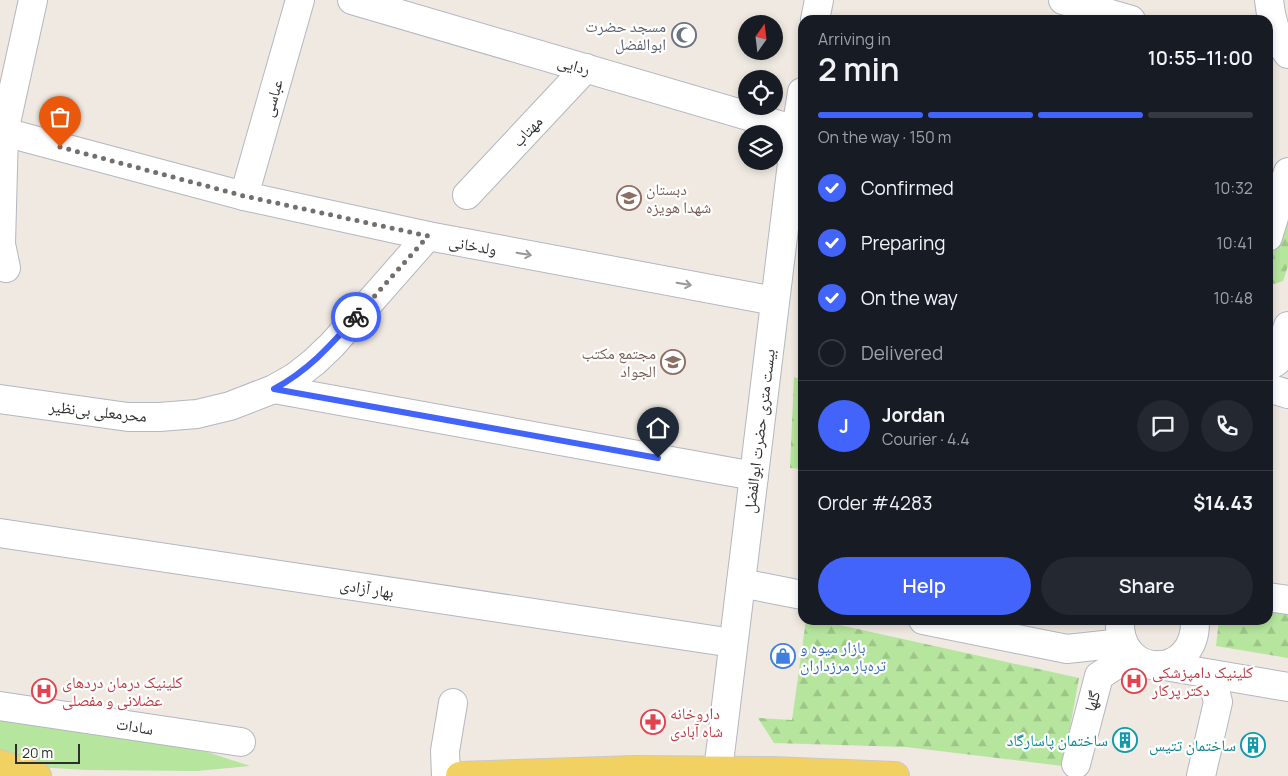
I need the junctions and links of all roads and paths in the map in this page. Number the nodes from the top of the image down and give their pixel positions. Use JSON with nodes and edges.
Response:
{"nodes":[{"id":1,"x":33,"y":0,"type":"edge"},
{"id":2,"x":300,"y":0,"type":"edge"},
{"id":3,"x":352,"y":0,"type":"edge"},
{"id":4,"x":819,"y":0,"type":"edge"},
{"id":5,"x":1063,"y":0,"type":"edge"},
{"id":6,"x":1268,"y":0,"type":"edge"},
{"id":7,"x":817,"y":15,"type":"edge"},
{"id":8,"x":1114,"y":15,"type":"edge"},
{"id":9,"x":1270,"y":15,"type":"edge"},
{"id":10,"x":1273,"y":26,"type":"edge"},
{"id":11,"x":1288,"y":54,"type":"edge"},
{"id":12,"x":586,"y":68,"type":"junction"},
{"id":13,"x":798,"y":118,"type":"edge"},
{"id":14,"x":796,"y":130,"type":"junction"},
{"id":15,"x":2,"y":132,"type":"edge"},
{"id":16,"x":1288,"y":172,"type":"edge"},
{"id":17,"x":467,"y":195,"type":"dead end"},
{"id":18,"x":244,"y":196,"type":"junction"},
{"id":19,"x":794,"y":216,"type":"edge"},
{"id":20,"x":1273,"y":221,"type":"edge"},
{"id":21,"x":428,"y":236,"type":"junction"},
{"id":22,"x":792,"y":248,"type":"edge"},
{"id":23,"x":6,"y":268,"type":"dead end"},
{"id":24,"x":775,"y":301,"type":"junction"},
{"id":25,"x":1288,"y":326,"type":"edge"},
{"id":26,"x":1275,"y":362,"type":"edge"},
{"id":27,"x":274,"y":389,"type":"junction"},
{"id":28,"x":1273,"y":390,"type":"edge"},
{"id":29,"x":1288,"y":394,"type":"edge"},
{"id":30,"x":0,"y":399,"type":"edge"},
{"id":31,"x":754,"y":476,"type":"junction"},
{"id":32,"x":0,"y":533,"type":"edge"},
{"id":33,"x":741,"y":583,"type":"junction"},
{"id":34,"x":798,"y":594,"type":"edge"},
{"id":35,"x":1273,"y":598,"type":"edge"},
{"id":36,"x":1288,"y":600,"type":"edge"},
{"id":37,"x":948,"y":625,"type":"edge"},
{"id":38,"x":1195,"y":625,"type":"edge"},
{"id":39,"x":1125,"y":639,"type":"edge"},
{"id":40,"x":733,"y":643,"type":"junction"},
{"id":41,"x":1158,"y":665,"type":"junction"},
{"id":42,"x":1211,"y":674,"type":"junction"},
{"id":43,"x":1288,"y":687,"type":"edge"},
{"id":44,"x":453,"y":703,"type":"dead end"},
{"id":45,"x":0,"y":706,"type":"edge"},
{"id":46,"x":241,"y":742,"type":"dead end"},
{"id":47,"x":0,"y":764,"type":"edge"},
{"id":48,"x":1076,"y":764,"type":"dead end"},
{"id":49,"x":718,"y":771,"type":"junction"},
{"id":50,"x":38,"y":776,"type":"edge"},
{"id":51,"x":446,"y":776,"type":"edge"},
{"id":52,"x":460,"y":776,"type":"edge"},
{"id":53,"x":895,"y":776,"type":"edge"},
{"id":54,"x":1201,"y":776,"type":"edge"}],
"edges":[{"from":1,"to":15,"type":"street"},
{"from":2,"to":18,"type":"street","name":"عباسی"},
{"from":3,"to":12,"type":"street","name":"ردایی"},
{"from":4,"to":7,"type":"street"},
{"from":5,"to":8,"type":"street"},
{"from":6,"to":9,"type":"street"},
{"from":10,"to":11,"type":"street"},
{"from":12,"to":14,"type":"street","name":"ردایی"},
{"from":12,"to":17,"type":"street","name":"مهتاب"},
{"from":13,"to":14,"type":"street","name":"بیست متری حضرت ابوالفضل"},
{"from":14,"to":19,"type":"street","name":"بیست متری حضرت ابوالفضل"},
{"from":15,"to":18,"type":"street","name":"ولدخانی"},
{"from":15,"to":23,"type":"street"},
{"from":16,"to":20,"type":"street"},
{"from":18,"to":21,"type":"street","name":"ولدخانی"},
{"from":19,"to":22,"type":"street","name":"بیست متری حضرت ابوالفضل"},
{"from":21,"to":24,"type":"street","name":"ولدخانی","one_way":true},
{"from":21,"to":27,"type":"street"},
{"from":22,"to":24,"type":"street","name":"بیست متری حضرت ابوالفضل"},
{"from":24,"to":31,"type":"street","name":"بیست متری حضرت ابوالفضل"},
{"from":25,"to":26,"type":"street"},
{"from":27,"to":30,"type":"street","name":"محرمعلی بی‌نظیر"},
{"from":27,"to":31,"type":"street"},
{"from":28,"to":29,"type":"street"},
{"from":31,"to":33,"type":"street","name":"بیست متری حضرت ابوالفضل"},
{"from":32,"to":40,"type":"street","name":"بهار آزادی"},
{"from":33,"to":34,"type":"street"},
{"from":33,"to":40,"type":"street","name":"بیست متری حضرت ابوالفضل"},
{"from":35,"to":36,"type":"street"},
{"from":37,"to":39,"type":"street"},
{"from":38,"to":41,"type":"street"},
{"from":39,"to":41,"type":"street"},
{"from":39,"to":48,"type":"street","name":"گلها"},
{"from":40,"to":49,"type":"street","name":"بیست متری حضرت ابوالفضل"},
{"from":41,"to":42,"type":"street"},
{"from":42,"to":43,"type":"street"},
{"from":42,"to":54,"type":"street"},
{"from":44,"to":51,"type":"street"},
{"from":45,"to":46,"type":"street","name":"سادات"},
{"from":47,"to":50,"type":"main road"},
{"from":49,"to":52,"type":"main road"},
{"from":49,"to":53,"type":"main road"}]}
